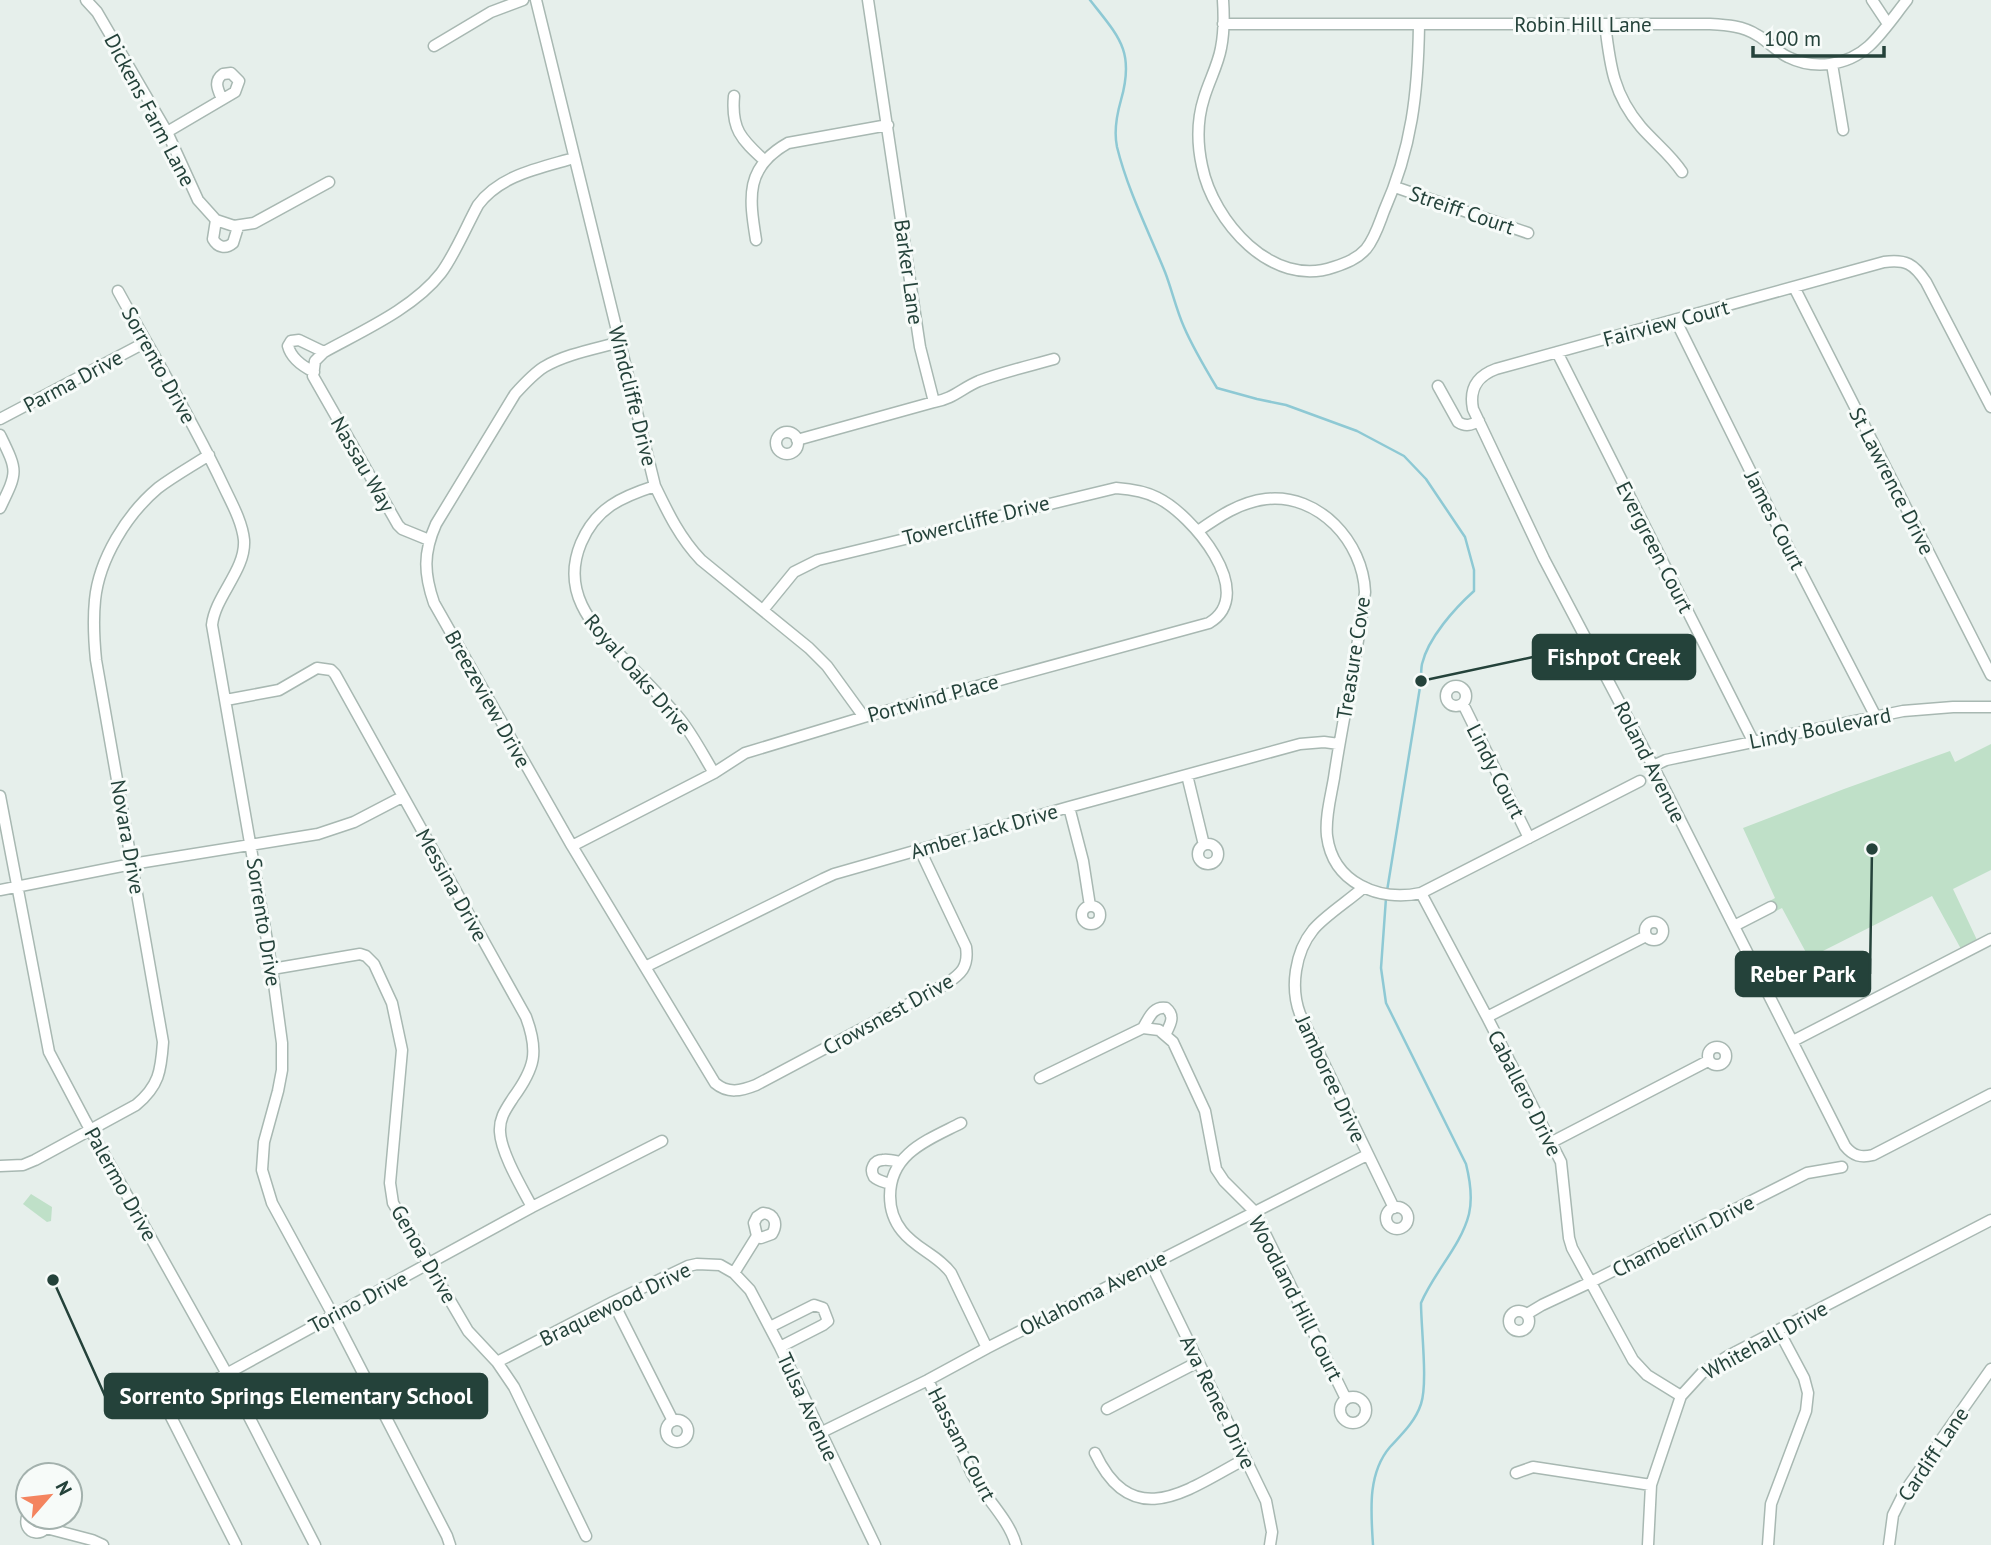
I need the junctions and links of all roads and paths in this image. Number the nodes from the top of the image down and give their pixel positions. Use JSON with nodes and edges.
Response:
{"nodes":[{"id":1,"x":86,"y":0,"type":"edge"},
{"id":2,"x":523,"y":0,"type":"edge"},
{"id":3,"x":536,"y":0,"type":"edge"},
{"id":4,"x":869,"y":0,"type":"edge"},
{"id":5,"x":1223,"y":0,"type":"edge"},
{"id":6,"x":1872,"y":0,"type":"edge"},
{"id":7,"x":1907,"y":0,"type":"edge"},
{"id":8,"x":1223,"y":24,"type":"junction"},
{"id":9,"x":1605,"y":24,"type":"junction"},
{"id":10,"x":1888,"y":24,"type":"junction"},
{"id":11,"x":1419,"y":25,"type":"junction"},
{"id":12,"x":434,"y":46,"type":"dead end"},
{"id":13,"x":1832,"y":64,"type":"junction"},
{"id":14,"x":734,"y":96,"type":"dead end"},
{"id":15,"x":222,"y":99,"type":"dead end"},
{"id":16,"x":887,"y":125,"type":"junction"},
{"id":17,"x":1843,"y":130,"type":"dead end"},
{"id":18,"x":167,"y":132,"type":"junction"},
{"id":19,"x":574,"y":158,"type":"junction"},
{"id":20,"x":764,"y":160,"type":"junction"},
{"id":21,"x":1682,"y":172,"type":"dead end"},
{"id":22,"x":329,"y":182,"type":"dead end"},
{"id":23,"x":1395,"y":187,"type":"junction"},
{"id":24,"x":216,"y":220,"type":"junction"},
{"id":25,"x":239,"y":227,"type":"junction"},
{"id":26,"x":1528,"y":233,"type":"dead end"},
{"id":27,"x":756,"y":240,"type":"dead end"},
{"id":28,"x":1794,"y":287,"type":"junction"},
{"id":29,"x":118,"y":291,"type":"dead end"},
{"id":30,"x":1676,"y":321,"type":"junction"},
{"id":31,"x":146,"y":342,"type":"junction"},
{"id":32,"x":620,"y":342,"type":"junction"},
{"id":33,"x":324,"y":352,"type":"junction"},
{"id":34,"x":1557,"y":352,"type":"junction"},
{"id":35,"x":1054,"y":359,"type":"dead end"},
{"id":36,"x":314,"y":367,"type":"junction"},
{"id":37,"x":1438,"y":386,"type":"dead end"},
{"id":38,"x":933,"y":402,"type":"junction"},
{"id":39,"x":1991,"y":407,"type":"edge"},
{"id":40,"x":0,"y":419,"type":"edge"},
{"id":41,"x":1479,"y":421,"type":"junction"},
{"id":42,"x":0,"y":435,"type":"edge"},
{"id":43,"x":797,"y":440,"type":"dead end"},
{"id":44,"x":209,"y":455,"type":"junction"},
{"id":45,"x":655,"y":486,"type":"junction"},
{"id":46,"x":0,"y":508,"type":"edge"},
{"id":47,"x":1198,"y":531,"type":"junction"},
{"id":48,"x":429,"y":540,"type":"junction"},
{"id":49,"x":763,"y":610,"type":"junction"},
{"id":50,"x":1991,"y":675,"type":"edge"},
{"id":51,"x":226,"y":700,"type":"junction"},
{"id":52,"x":1462,"y":704,"type":"dead end"},
{"id":53,"x":1991,"y":707,"type":"edge"},
{"id":54,"x":864,"y":717,"type":"junction"},
{"id":55,"x":1876,"y":717,"type":"junction"},
{"id":56,"x":1753,"y":741,"type":"junction"},
{"id":57,"x":1339,"y":744,"type":"junction"},
{"id":58,"x":1653,"y":766,"type":"junction"},
{"id":59,"x":714,"y":774,"type":"junction"},
{"id":60,"x":1187,"y":775,"type":"junction"},
{"id":61,"x":1640,"y":781,"type":"dead end"},
{"id":62,"x":0,"y":796,"type":"edge"},
{"id":63,"x":402,"y":797,"type":"junction"},
{"id":64,"x":1069,"y":807,"type":"junction"},
{"id":65,"x":1529,"y":838,"type":"junction"},
{"id":66,"x":251,"y":845,"type":"junction"},
{"id":67,"x":1204,"y":845,"type":"dead end"},
{"id":68,"x":572,"y":846,"type":"junction"},
{"id":69,"x":920,"y":850,"type":"junction"},
{"id":70,"x":132,"y":864,"type":"junction"},
{"id":71,"x":18,"y":886,"type":"junction"},
{"id":72,"x":1370,"y":889,"type":"junction"},
{"id":73,"x":0,"y":890,"type":"edge"},
{"id":74,"x":1421,"y":893,"type":"junction"},
{"id":75,"x":1090,"y":906,"type":"dead end"},
{"id":76,"x":1771,"y":907,"type":"dead end"},
{"id":77,"x":1734,"y":926,"type":"junction"},
{"id":78,"x":1646,"y":936,"type":"dead end"},
{"id":79,"x":1991,"y":939,"type":"edge"},
{"id":80,"x":645,"y":967,"type":"junction"},
{"id":81,"x":272,"y":969,"type":"junction"},
{"id":82,"x":1487,"y":1017,"type":"junction"},
{"id":83,"x":1143,"y":1028,"type":"junction"},
{"id":84,"x":1165,"y":1035,"type":"junction"},
{"id":85,"x":1793,"y":1041,"type":"junction"},
{"id":86,"x":1709,"y":1061,"type":"dead end"},
{"id":87,"x":1040,"y":1078,"type":"dead end"},
{"id":88,"x":729,"y":1091,"type":"joint"},
{"id":89,"x":1991,"y":1094,"type":"edge"},
{"id":90,"x":961,"y":1123,"type":"dead end"},
{"id":91,"x":91,"y":1130,"type":"junction"},
{"id":92,"x":662,"y":1141,"type":"dead end"},
{"id":93,"x":1552,"y":1142,"type":"junction"},
{"id":94,"x":1367,"y":1154,"type":"junction"},
{"id":95,"x":900,"y":1162,"type":"junction"},
{"id":96,"x":0,"y":1166,"type":"edge"},
{"id":97,"x":1842,"y":1167,"type":"dead end"},
{"id":98,"x":890,"y":1184,"type":"junction"},
{"id":99,"x":532,"y":1207,"type":"junction"},
{"id":100,"x":1394,"y":1208,"type":"dead end"},
{"id":101,"x":1254,"y":1211,"type":"junction"},
{"id":102,"x":1991,"y":1220,"type":"edge"},
{"id":103,"x":757,"y":1236,"type":"dead end"},
{"id":104,"x":429,"y":1264,"type":"junction"},
{"id":105,"x":1151,"y":1264,"type":"junction"},
{"id":106,"x":734,"y":1273,"type":"junction"},
{"id":107,"x":1591,"y":1282,"type":"junction"},
{"id":108,"x":613,"y":1302,"type":"junction"},
{"id":109,"x":1527,"y":1314,"type":"dead end"},
{"id":110,"x":333,"y":1315,"type":"junction"},
{"id":111,"x":770,"y":1326,"type":"junction"},
{"id":112,"x":1779,"y":1331,"type":"junction"},
{"id":113,"x":780,"y":1347,"type":"junction"},
{"id":114,"x":987,"y":1348,"type":"junction"},
{"id":115,"x":497,"y":1362,"type":"junction"},
{"id":116,"x":1198,"y":1362,"type":"junction"},
{"id":117,"x":1991,"y":1369,"type":"edge"},
{"id":118,"x":227,"y":1374,"type":"junction"},
{"id":119,"x":929,"y":1380,"type":"junction"},
{"id":120,"x":1681,"y":1396,"type":"junction"},
{"id":121,"x":1346,"y":1398,"type":"dead end"},
{"id":122,"x":1107,"y":1409,"type":"dead end"},
{"id":123,"x":673,"y":1421,"type":"dead end"},
{"id":124,"x":820,"y":1433,"type":"junction"},
{"id":125,"x":1095,"y":1453,"type":"dead end"},
{"id":126,"x":1245,"y":1459,"type":"junction"},
{"id":127,"x":1516,"y":1473,"type":"dead end"},
{"id":128,"x":1651,"y":1485,"type":"junction"},
{"id":129,"x":58,"y":1531,"type":"edge"},
{"id":130,"x":586,"y":1536,"type":"dead end"},
{"id":131,"x":103,"y":1545,"type":"edge"},
{"id":132,"x":236,"y":1545,"type":"edge"},
{"id":133,"x":315,"y":1545,"type":"edge"},
{"id":134,"x":450,"y":1545,"type":"edge"},
{"id":135,"x":875,"y":1545,"type":"edge"},
{"id":136,"x":1016,"y":1545,"type":"edge"},
{"id":137,"x":1271,"y":1545,"type":"edge"},
{"id":138,"x":1648,"y":1545,"type":"edge"},
{"id":139,"x":1768,"y":1545,"type":"edge"},
{"id":140,"x":1889,"y":1545,"type":"edge"}],
"edges":[{"from":1,"to":18,"type":"street","name":"Dickens Farm Lane"},
{"from":2,"to":12,"type":"street"},
{"from":3,"to":19,"type":"street","name":"Windcliffe Drive"},
{"from":4,"to":16,"type":"street","name":"Barker Lane"},
{"from":5,"to":8,"type":"street"},
{"from":6,"to":10,"type":"street"},
{"from":7,"to":10,"type":"street","name":"Robin Hill Lane"},
{"from":8,"to":11,"type":"street","name":"Robin Hill Lane"},
{"from":8,"to":23,"type":"street"},
{"from":9,"to":11,"type":"street","name":"Robin Hill Lane"},
{"from":9,"to":13,"type":"street","name":"Robin Hill Lane"},
{"from":9,"to":21,"type":"street"},
{"from":10,"to":13,"type":"street","name":"Robin Hill Lane"},
{"from":11,"to":23,"type":"street"},
{"from":13,"to":17,"type":"street"},
{"from":14,"to":20,"type":"street"},
{"from":15,"to":18,"type":"street"},
{"from":16,"to":20,"type":"street"},
{"from":16,"to":38,"type":"street","name":"Barker Lane"},
{"from":18,"to":24,"type":"street","name":"Dickens Farm Lane"},
{"from":19,"to":32,"type":"street","name":"Windcliffe Drive"},
{"from":19,"to":33,"type":"street"},
{"from":20,"to":27,"type":"street"},
{"from":22,"to":25,"type":"street","name":"Dickens Farm Lane"},
{"from":23,"to":26,"type":"street","name":"Streiff Court"},
{"from":24,"to":25,"type":"street"},
{"from":24,"to":25,"type":"street","name":"Dickens Farm Lane"},
{"from":28,"to":30,"type":"street","name":"Fairview Court"},
{"from":28,"to":39,"type":"street","name":"Fairview Court"},
{"from":28,"to":50,"type":"street","name":"St Lawrence Drive"},
{"from":29,"to":31,"type":"street","name":"Sorrento Drive"},
{"from":30,"to":34,"type":"street","name":"Fairview Court"},
{"from":30,"to":55,"type":"street","name":"James Court"},
{"from":31,"to":40,"type":"street","name":"Parma Drive"},
{"from":31,"to":44,"type":"street","name":"Sorrento Drive"},
{"from":32,"to":45,"type":"street","name":"Windcliffe Drive"},
{"from":32,"to":48,"type":"street","name":"Breezeview Drive"},
{"from":33,"to":36,"type":"street"},
{"from":33,"to":36,"type":"street","name":"Nassau Way"},
{"from":34,"to":41,"type":"street","name":"Fairview Court"},
{"from":34,"to":56,"type":"street","name":"Evergreen Court"},
{"from":35,"to":38,"type":"street"},
{"from":36,"to":48,"type":"street","name":"Nassau Way"},
{"from":37,"to":41,"type":"street"},
{"from":38,"to":43,"type":"street"},
{"from":41,"to":58,"type":"street","name":"Roland Avenue"},
{"from":42,"to":46,"type":"street"},
{"from":44,"to":51,"type":"street","name":"Sorrento Drive"},
{"from":44,"to":70,"type":"street","name":"Novara Drive"},
{"from":45,"to":49,"type":"street","name":"Windcliffe Drive"},
{"from":45,"to":59,"type":"street","name":"Royal Oaks Drive"},
{"from":47,"to":49,"type":"street","name":"Towercliffe Drive"},
{"from":47,"to":54,"type":"street","name":"Portwind Place"},
{"from":47,"to":57,"type":"street","name":"Treasure Cove"},
{"from":48,"to":68,"type":"street","name":"Breezeview Drive"},
{"from":49,"to":54,"type":"street","name":"Windcliffe Drive"},
{"from":51,"to":63,"type":"street","name":"Messina Drive"},
{"from":51,"to":66,"type":"street","name":"Sorrento Drive"},
{"from":52,"to":65,"type":"street","name":"Lindy Court"},
{"from":53,"to":55,"type":"street","name":"Lindy Boulevard"},
{"from":54,"to":59,"type":"street","name":"Portwind Place"},
{"from":55,"to":56,"type":"street","name":"Lindy Boulevard"},
{"from":56,"to":58,"type":"street","name":"Lindy Boulevard"},
{"from":57,"to":60,"type":"street","name":"Amber Jack Drive"},
{"from":57,"to":72,"type":"street","name":"Treasure Cove"},
{"from":58,"to":77,"type":"street","name":"Roland Avenue"},
{"from":59,"to":68,"type":"street","name":"Portwind Place"},
{"from":60,"to":64,"type":"street","name":"Amber Jack Drive"},
{"from":60,"to":67,"type":"street"},
{"from":61,"to":65,"type":"street"},
{"from":62,"to":71,"type":"street","name":"Palermo Drive"},
{"from":63,"to":66,"type":"street"},
{"from":63,"to":99,"type":"street","name":"Messina Drive"},
{"from":64,"to":69,"type":"street","name":"Amber Jack Drive"},
{"from":64,"to":75,"type":"street"},
{"from":65,"to":74,"type":"street"},
{"from":66,"to":70,"type":"street"},
{"from":66,"to":81,"type":"street","name":"Sorrento Drive"},
{"from":68,"to":80,"type":"street","name":"Breezeview Drive"},
{"from":69,"to":80,"type":"street","name":"Amber Jack Drive"},
{"from":69,"to":88,"type":"street","name":"Crowsnest Drive"},
{"from":70,"to":71,"type":"street"},
{"from":70,"to":91,"type":"street","name":"Novara Drive"},
{"from":71,"to":73,"type":"street"},
{"from":71,"to":91,"type":"street","name":"Palermo Drive"},
{"from":72,"to":74,"type":"street"},
{"from":72,"to":94,"type":"street","name":"Jamboree Drive"},
{"from":74,"to":82,"type":"street","name":"Caballero Drive"},
{"from":76,"to":77,"type":"street"},
{"from":77,"to":85,"type":"street","name":"Roland Avenue"},
{"from":78,"to":82,"type":"street"},
{"from":79,"to":85,"type":"street"},
{"from":80,"to":88,"type":"street","name":"Breezeview Drive"},
{"from":81,"to":104,"type":"street","name":"Genoa Drive"},
{"from":81,"to":110,"type":"street","name":"Sorrento Drive"},
{"from":82,"to":93,"type":"street","name":"Caballero Drive"},
{"from":83,"to":84,"type":"street"},
{"from":83,"to":84,"type":"street"},
{"from":83,"to":87,"type":"street"},
{"from":84,"to":101,"type":"street","name":"Woodland Hill Court"},
{"from":85,"to":89,"type":"street","name":"Roland Avenue"},
{"from":86,"to":93,"type":"street"},
{"from":90,"to":95,"type":"street"},
{"from":91,"to":96,"type":"street","name":"Novara Drive"},
{"from":91,"to":118,"type":"street","name":"Palermo Drive"},
{"from":92,"to":99,"type":"street","name":"Torino Drive"},
{"from":93,"to":107,"type":"street","name":"Caballero Drive"},
{"from":94,"to":100,"type":"street","name":"Jamboree Drive"},
{"from":94,"to":101,"type":"street","name":"Oklahoma Avenue"},
{"from":95,"to":98,"type":"street"},
{"from":95,"to":98,"type":"street"},
{"from":97,"to":107,"type":"street","name":"Chamberlin Drive"},
{"from":98,"to":114,"type":"street"},
{"from":99,"to":104,"type":"street","name":"Torino Drive"},
{"from":101,"to":105,"type":"street","name":"Oklahoma Avenue"},
{"from":101,"to":121,"type":"street","name":"Woodland Hill Court"},
{"from":102,"to":112,"type":"street","name":"Whitehall Drive"},
{"from":103,"to":106,"type":"street"},
{"from":104,"to":110,"type":"street","name":"Torino Drive"},
{"from":104,"to":115,"type":"street","name":"Genoa Drive"},
{"from":105,"to":114,"type":"street","name":"Oklahoma Avenue"},
{"from":105,"to":116,"type":"street","name":"Ava Renee Drive"},
{"from":106,"to":108,"type":"street","name":"Braquewood Drive"},
{"from":106,"to":111,"type":"street","name":"Tulsa Avenue"},
{"from":107,"to":109,"type":"street","name":"Chamberlin Drive"},
{"from":107,"to":120,"type":"street","name":"Caballero Drive"},
{"from":108,"to":115,"type":"street","name":"Braquewood Drive"},
{"from":108,"to":123,"type":"street"},
{"from":110,"to":118,"type":"street","name":"Torino Drive"},
{"from":110,"to":134,"type":"street","name":"Sorrento Drive"},
{"from":111,"to":113,"type":"street","name":"Tulsa Avenue"},
{"from":111,"to":113,"type":"street"},
{"from":112,"to":120,"type":"street","name":"Whitehall Drive"},
{"from":112,"to":139,"type":"street"},
{"from":113,"to":124,"type":"street","name":"Tulsa Avenue"},
{"from":114,"to":119,"type":"street","name":"Oklahoma Avenue"},
{"from":115,"to":130,"type":"street","name":"Genoa Drive"},
{"from":116,"to":122,"type":"street"},
{"from":116,"to":126,"type":"street","name":"Ava Renee Drive"},
{"from":117,"to":140,"type":"street","name":"Cardiff Lane"},
{"from":118,"to":132,"type":"street","name":"Torino Drive"},
{"from":118,"to":133,"type":"street","name":"Palermo Drive"},
{"from":119,"to":124,"type":"street","name":"Oklahoma Avenue"},
{"from":119,"to":136,"type":"street","name":"Hassam Court"},
{"from":120,"to":128,"type":"street","name":"Whitehall Drive"},
{"from":124,"to":135,"type":"street","name":"Tulsa Avenue"},
{"from":125,"to":126,"type":"street"},
{"from":126,"to":137,"type":"street","name":"Ava Renee Drive"},
{"from":127,"to":128,"type":"street"},
{"from":128,"to":138,"type":"street","name":"Whitehall Drive"},
{"from":129,"to":131,"type":"street"}]}
